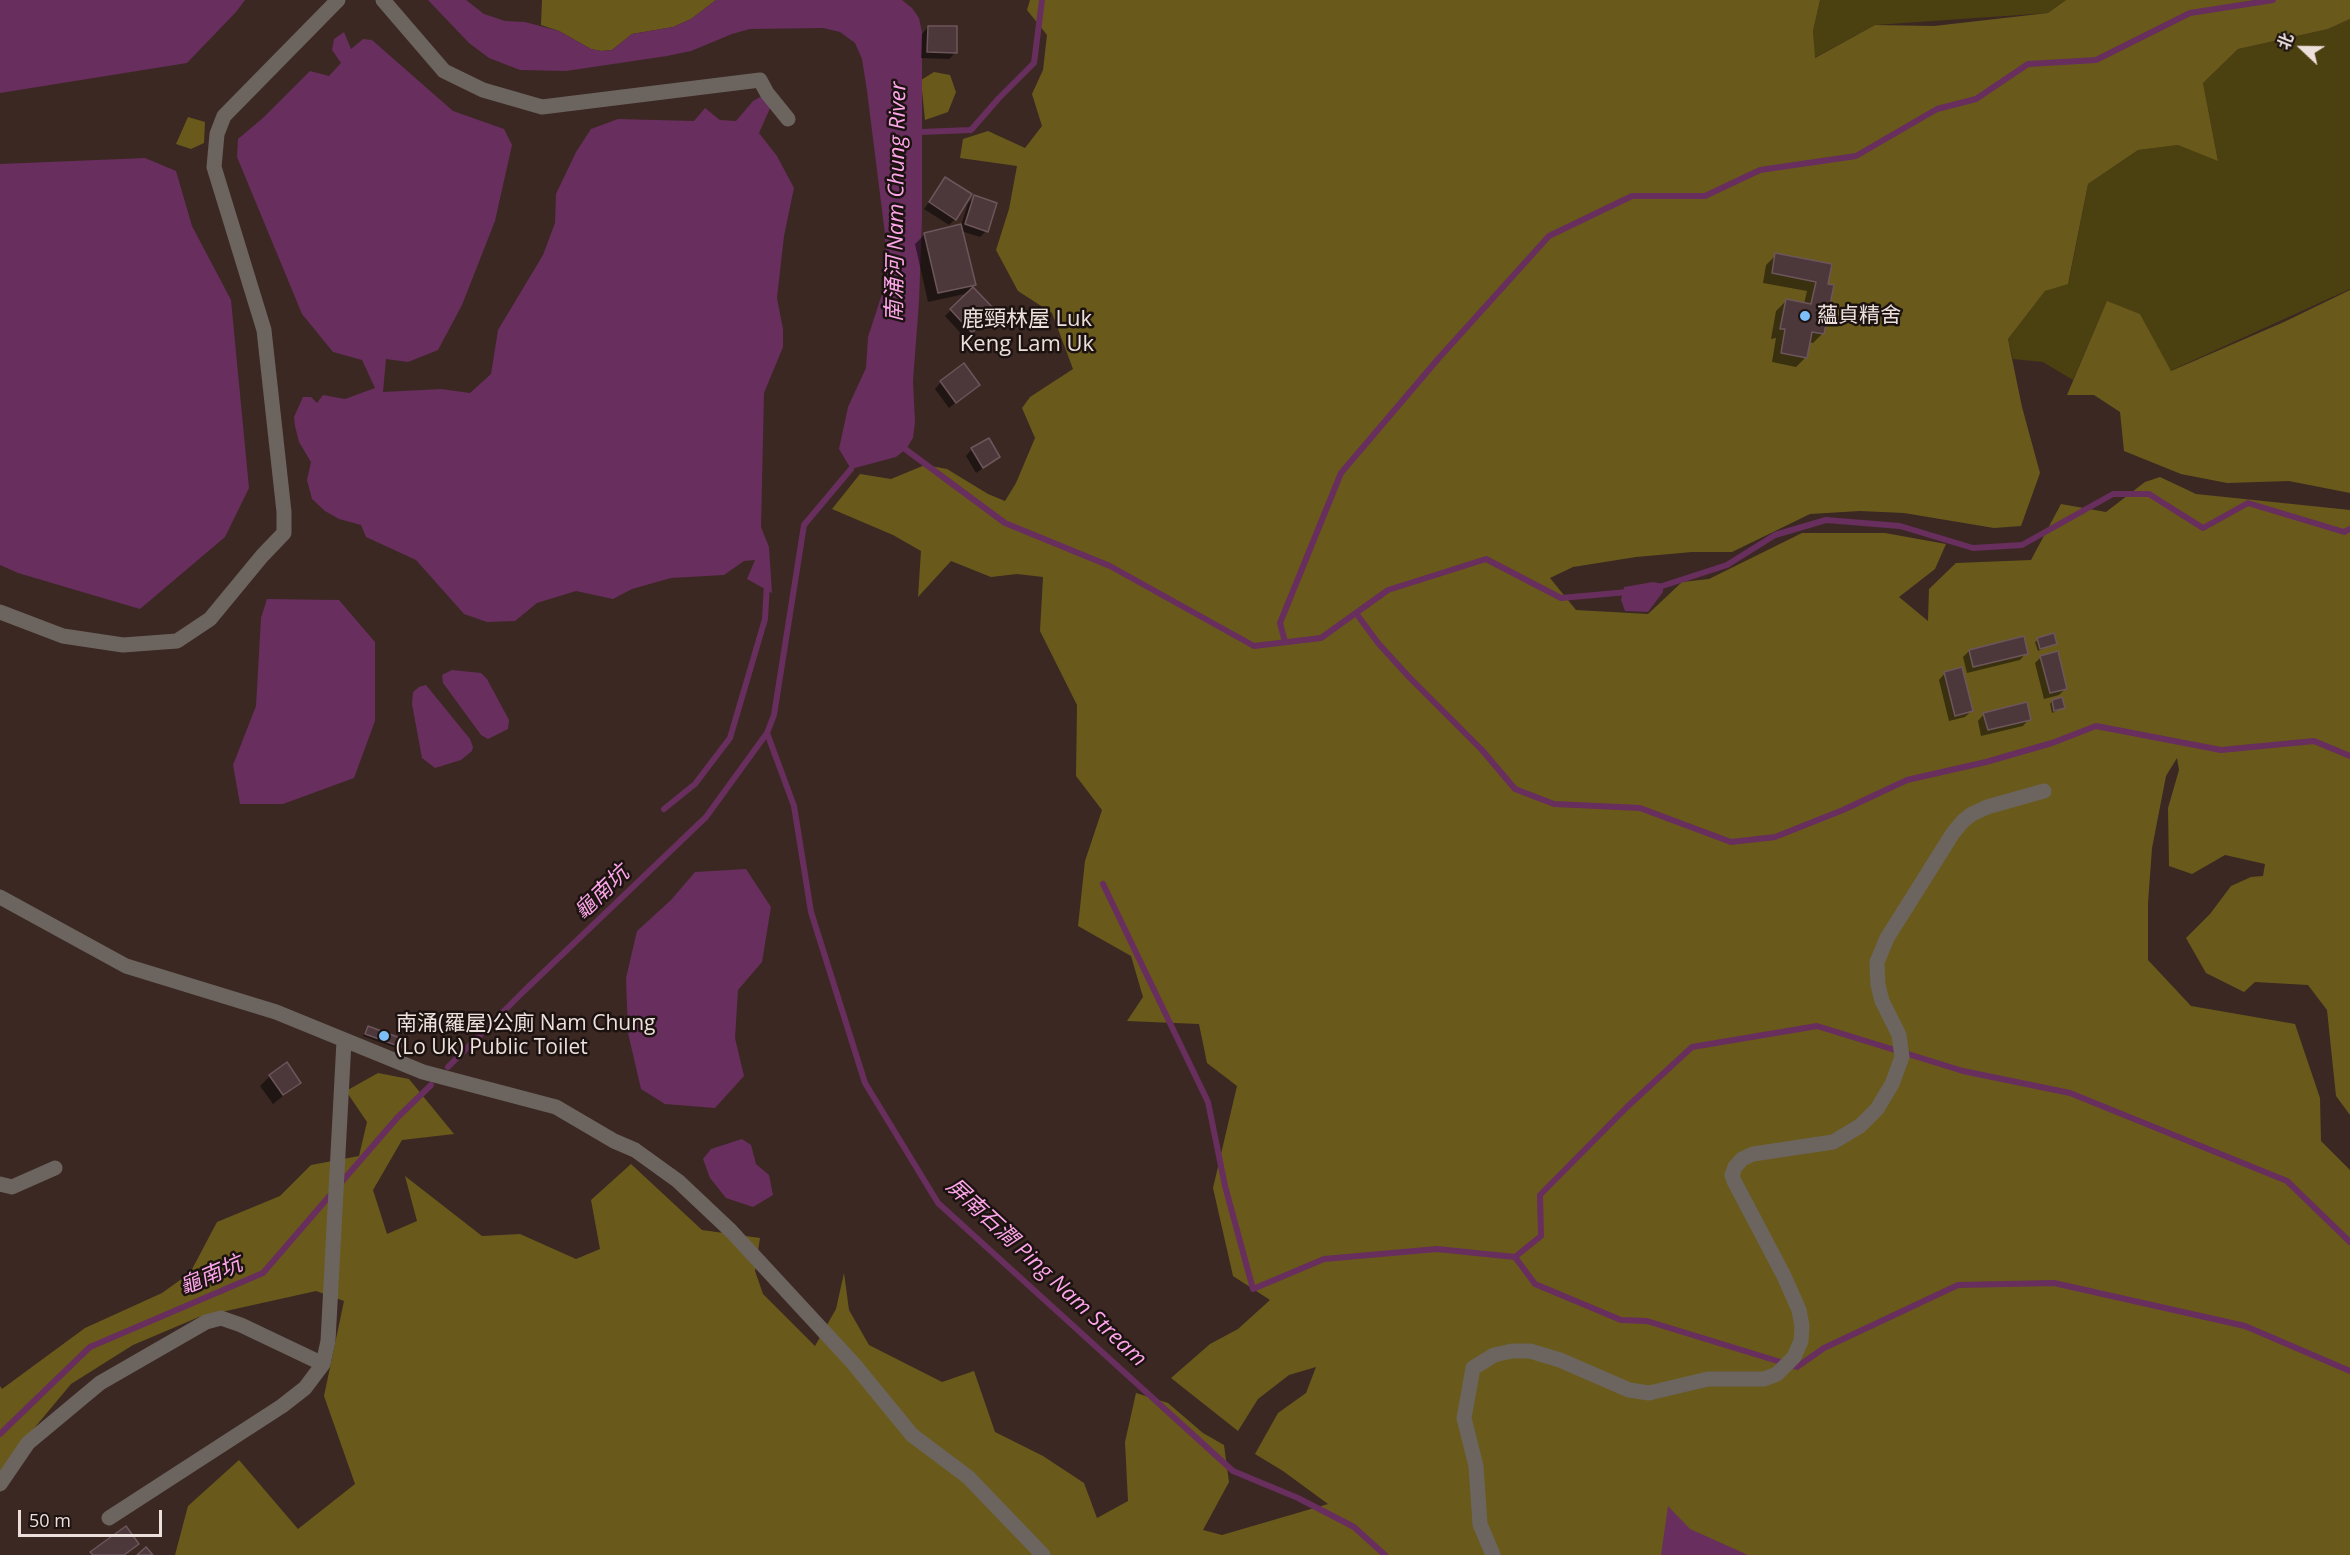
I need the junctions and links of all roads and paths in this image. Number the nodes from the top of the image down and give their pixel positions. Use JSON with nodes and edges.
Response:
{"nodes":[{"id":1,"x":338,"y":0,"type":"edge"},
{"id":2,"x":383,"y":0,"type":"edge"},
{"id":3,"x":788,"y":119,"type":"dead end"},
{"id":4,"x":0,"y":612,"type":"edge"},
{"id":5,"x":2044,"y":791,"type":"dead end"},
{"id":6,"x":0,"y":897,"type":"edge"},
{"id":7,"x":344,"y":1041,"type":"junction"},
{"id":8,"x":55,"y":1168,"type":"dead end"},
{"id":9,"x":0,"y":1185,"type":"edge"},
{"id":10,"x":323,"y":1364,"type":"junction"},
{"id":11,"x":0,"y":1484,"type":"edge"},
{"id":12,"x":109,"y":1518,"type":"dead end"},
{"id":13,"x":1043,"y":1555,"type":"edge"},
{"id":14,"x":1493,"y":1555,"type":"edge"}],
"edges":[{"from":1,"to":4,"type":"street"},
{"from":2,"to":3,"type":"street"},
{"from":5,"to":14,"type":"street"},
{"from":6,"to":7,"type":"street"},
{"from":7,"to":10,"type":"street"},
{"from":7,"to":13,"type":"street"},
{"from":8,"to":9,"type":"street"},
{"from":10,"to":11,"type":"street"},
{"from":10,"to":12,"type":"street"}]}
